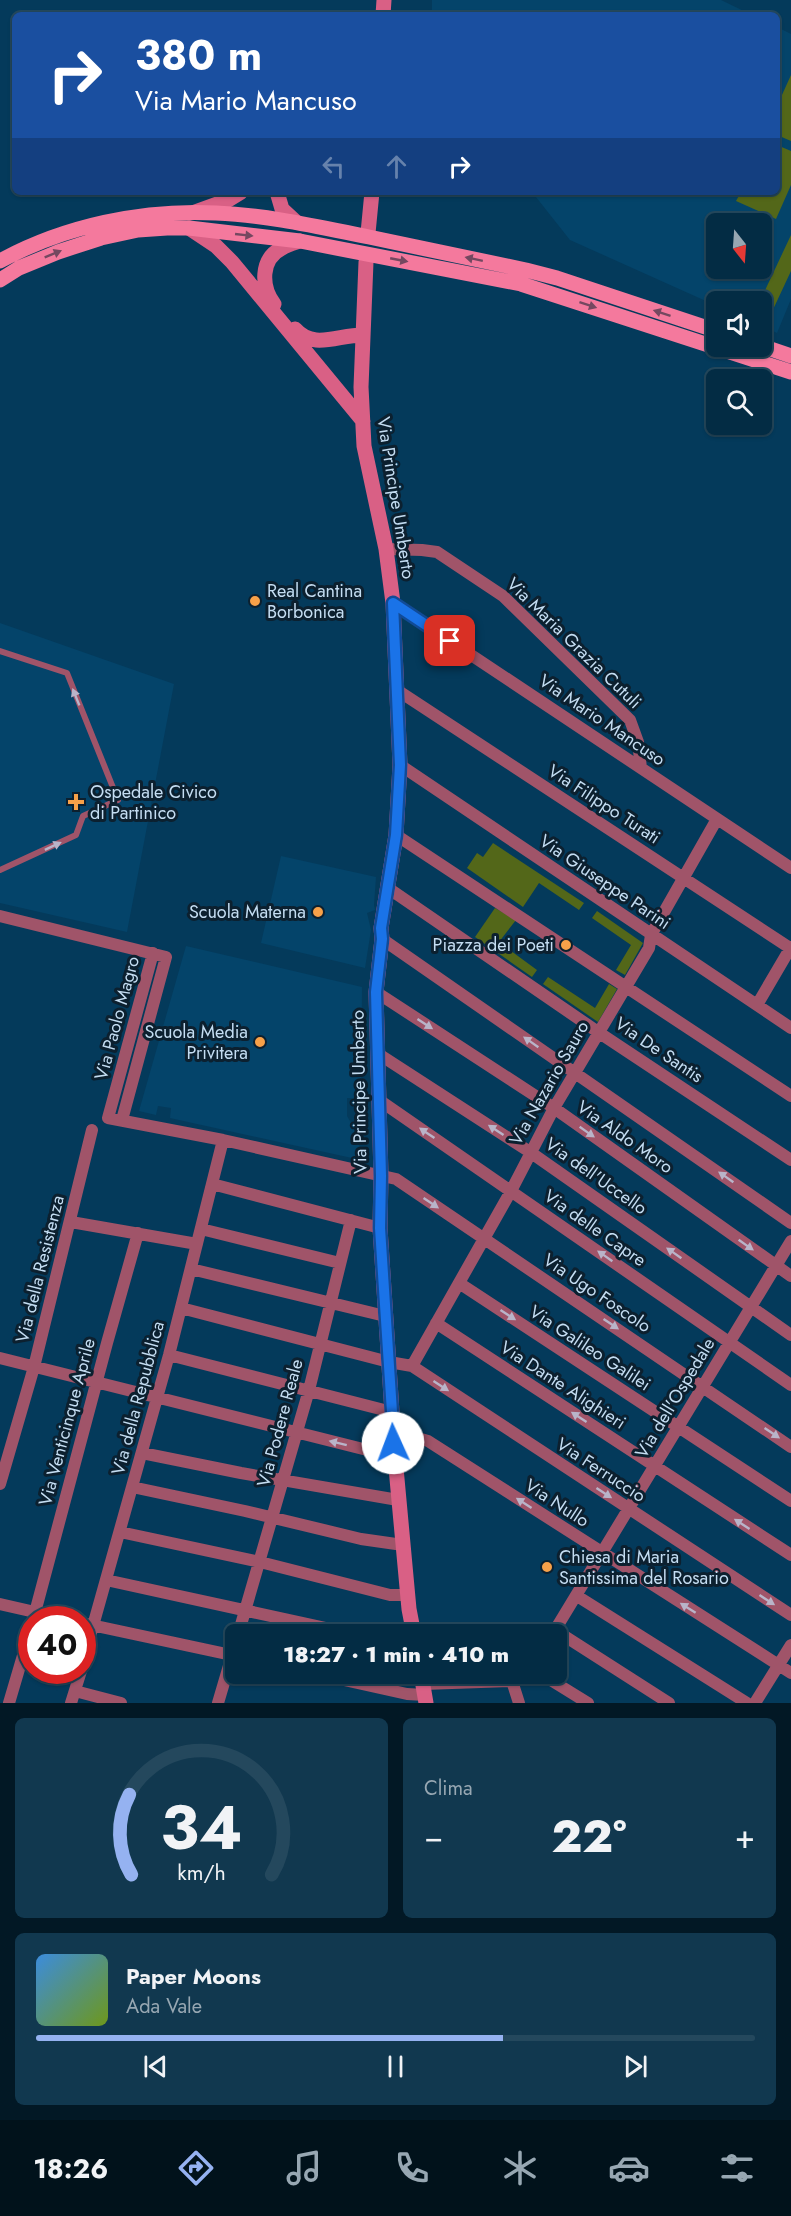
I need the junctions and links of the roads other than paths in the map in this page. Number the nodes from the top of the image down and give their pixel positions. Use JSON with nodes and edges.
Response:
{"nodes":[{"id":1,"x":236,"y":195,"type":"edge"},
{"id":2,"x":278,"y":195,"type":"edge"},
{"id":3,"x":372,"y":195,"type":"edge"},
{"id":4,"x":195,"y":212,"type":"junction"},
{"id":5,"x":296,"y":222,"type":"junction"},
{"id":6,"x":189,"y":228,"type":"junction"},
{"id":7,"x":368,"y":233,"type":"dead end"},
{"id":8,"x":300,"y":241,"type":"junction"},
{"id":9,"x":0,"y":261,"type":"edge"},
{"id":10,"x":366,"y":262,"type":"dead end"},
{"id":11,"x":0,"y":280,"type":"edge"},
{"id":12,"x":706,"y":327,"type":"edge"},
{"id":13,"x":362,"y":335,"type":"junction"},
{"id":14,"x":772,"y":349,"type":"edge"},
{"id":15,"x":791,"y":356,"type":"edge"},
{"id":16,"x":791,"y":372,"type":"edge"},
{"id":17,"x":361,"y":387,"type":"junction"},
{"id":18,"x":342,"y":394,"type":"junction"},
{"id":19,"x":363,"y":421,"type":"junction"},
{"id":20,"x":386,"y":549,"type":"junction"},
{"id":21,"x":393,"y":603,"type":"junction"},
{"id":22,"x":0,"y":651,"type":"edge"},
{"id":23,"x":397,"y":690,"type":"junction"},
{"id":24,"x":400,"y":765,"type":"junction"},
{"id":25,"x":641,"y":768,"type":"junction"},
{"id":26,"x":717,"y":819,"type":"junction"},
{"id":27,"x":396,"y":835,"type":"junction"},
{"id":28,"x":791,"y":868,"type":"edge"},
{"id":29,"x":0,"y":870,"type":"edge"},
{"id":30,"x":684,"y":878,"type":"junction"},
{"id":31,"x":388,"y":888,"type":"junction"},
{"id":32,"x":0,"y":916,"type":"edge"},
{"id":33,"x":651,"y":935,"type":"junction"},
{"id":34,"x":382,"y":939,"type":"junction"},
{"id":35,"x":791,"y":948,"type":"edge"},
{"id":36,"x":153,"y":953,"type":"junction"},
{"id":37,"x":625,"y":985,"type":"junction"},
{"id":38,"x":376,"y":992,"type":"junction"},
{"id":39,"x":756,"y":1005,"type":"junction"},
{"id":40,"x":791,"y":1028,"type":"edge"},
{"id":41,"x":598,"y":1032,"type":"junction"},
{"id":42,"x":377,"y":1053,"type":"junction"},
{"id":43,"x":574,"y":1072,"type":"junction"},
{"id":44,"x":791,"y":1096,"type":"edge"},
{"id":45,"x":379,"y":1100,"type":"junction"},
{"id":46,"x":554,"y":1108,"type":"junction"},
{"id":47,"x":122,"y":1120,"type":"junction"},
{"id":48,"x":92,"y":1130,"type":"dead end"},
{"id":49,"x":223,"y":1140,"type":"junction"},
{"id":50,"x":530,"y":1152,"type":"junction"},
{"id":51,"x":791,"y":1160,"type":"edge"},
{"id":52,"x":381,"y":1176,"type":"junction"},
{"id":53,"x":212,"y":1184,"type":"junction"},
{"id":54,"x":511,"y":1191,"type":"junction"},
{"id":55,"x":351,"y":1220,"type":"junction"},
{"id":56,"x":70,"y":1222,"type":"junction"},
{"id":57,"x":791,"y":1223,"type":"edge"},
{"id":58,"x":380,"y":1228,"type":"junction"},
{"id":59,"x":201,"y":1229,"type":"junction"},
{"id":60,"x":138,"y":1233,"type":"junction"},
{"id":61,"x":484,"y":1238,"type":"junction"},
{"id":62,"x":791,"y":1241,"type":"edge"},
{"id":63,"x":197,"y":1244,"type":"junction"},
{"id":64,"x":340,"y":1263,"type":"junction"},
{"id":65,"x":776,"y":1266,"type":"junction"},
{"id":66,"x":191,"y":1269,"type":"junction"},
{"id":67,"x":791,"y":1276,"type":"edge"},
{"id":68,"x":459,"y":1283,"type":"junction"},
{"id":69,"x":331,"y":1302,"type":"junction"},
{"id":70,"x":750,"y":1307,"type":"junction"},
{"id":71,"x":181,"y":1308,"type":"junction"},
{"id":72,"x":385,"y":1316,"type":"junction"},
{"id":73,"x":436,"y":1323,"type":"junction"},
{"id":74,"x":791,"y":1335,"type":"edge"},
{"id":75,"x":730,"y":1343,"type":"junction"},
{"id":76,"x":321,"y":1344,"type":"junction"},
{"id":77,"x":169,"y":1355,"type":"junction"},
{"id":78,"x":0,"y":1358,"type":"edge"},
{"id":79,"x":389,"y":1362,"type":"junction"},
{"id":80,"x":412,"y":1366,"type":"junction"},
{"id":81,"x":34,"y":1367,"type":"junction"},
{"id":82,"x":96,"y":1382,"type":"junction"},
{"id":83,"x":791,"y":1385,"type":"edge"},
{"id":84,"x":703,"y":1386,"type":"junction"},
{"id":85,"x":309,"y":1390,"type":"junction"},
{"id":86,"x":157,"y":1396,"type":"junction"},
{"id":87,"x":392,"y":1412,"type":"junction"},
{"id":88,"x":678,"y":1428,"type":"junction"},
{"id":89,"x":390,"y":1430,"type":"junction"},
{"id":90,"x":297,"y":1432,"type":"junction"},
{"id":91,"x":791,"y":1447,"type":"edge"},
{"id":92,"x":142,"y":1453,"type":"junction"},
{"id":93,"x":395,"y":1457,"type":"junction"},
{"id":94,"x":654,"y":1467,"type":"junction"},
{"id":95,"x":284,"y":1479,"type":"junction"},
{"id":96,"x":0,"y":1484,"type":"edge"},
{"id":97,"x":132,"y":1487,"type":"junction"},
{"id":98,"x":398,"y":1500,"type":"junction"},
{"id":99,"x":791,"y":1501,"type":"edge"},
{"id":100,"x":629,"y":1510,"type":"junction"},
{"id":101,"x":273,"y":1517,"type":"junction"},
{"id":102,"x":120,"y":1532,"type":"junction"},
{"id":103,"x":403,"y":1545,"type":"junction"},
{"id":104,"x":602,"y":1554,"type":"junction"},
{"id":105,"x":791,"y":1555,"type":"edge"},
{"id":106,"x":260,"y":1562,"type":"junction"},
{"id":107,"x":106,"y":1580,"type":"junction"},
{"id":108,"x":407,"y":1595,"type":"junction"},
{"id":109,"x":577,"y":1596,"type":"junction"},
{"id":110,"x":0,"y":1604,"type":"edge"},
{"id":111,"x":37,"y":1606,"type":"edge"},
{"id":112,"x":95,"y":1606,"type":"edge"},
{"id":113,"x":18,"y":1610,"type":"edge"},
{"id":114,"x":246,"y":1610,"type":"junction"},
{"id":115,"x":791,"y":1615,"type":"edge"},
{"id":116,"x":242,"y":1624,"type":"edge"},
{"id":117,"x":309,"y":1624,"type":"edge"},
{"id":118,"x":412,"y":1624,"type":"edge"},
{"id":119,"x":560,"y":1624,"type":"edge"},
{"id":120,"x":96,"y":1626,"type":"edge"},
{"id":121,"x":567,"y":1641,"type":"edge"},
{"id":122,"x":791,"y":1645,"type":"edge"},
{"id":123,"x":225,"y":1654,"type":"edge"},
{"id":124,"x":778,"y":1665,"type":"junction"},
{"id":125,"x":18,"y":1672,"type":"edge"},
{"id":126,"x":791,"y":1673,"type":"edge"},
{"id":127,"x":225,"y":1681,"type":"edge"},
{"id":128,"x":362,"y":1684,"type":"edge"},
{"id":129,"x":479,"y":1684,"type":"edge"},
{"id":130,"x":513,"y":1684,"type":"edge"},
{"id":131,"x":557,"y":1684,"type":"edge"},
{"id":132,"x":424,"y":1689,"type":"edge"},
{"id":133,"x":73,"y":1697,"type":"edge"},
{"id":134,"x":9,"y":1703,"type":"edge"},
{"id":135,"x":121,"y":1703,"type":"edge"},
{"id":136,"x":218,"y":1703,"type":"edge"},
{"id":137,"x":519,"y":1703,"type":"edge"},
{"id":138,"x":588,"y":1703,"type":"edge"},
{"id":139,"x":669,"y":1703,"type":"edge"},
{"id":140,"x":747,"y":1703,"type":"edge"},
{"id":141,"x":755,"y":1703,"type":"edge"}],
"edges":[{"from":1,"to":4,"type":"street"},
{"from":2,"to":5,"type":"street"},
{"from":3,"to":7,"type":"street"},
{"from":4,"to":5,"type":"main road"},
{"from":4,"to":9,"type":"main road"},
{"from":12,"to":5,"type":"main road","one_way":true},
{"from":6,"to":8,"type":"main road","one_way":true},
{"from":11,"to":6,"type":"main road","one_way":true},
{"from":6,"to":18,"type":"street"},
{"from":8,"to":13,"type":"street"},
{"from":8,"to":16,"type":"main road","one_way":true},
{"from":10,"to":13,"type":"street","name":"Via Principe Umberto"},
{"from":13,"to":17,"type":"street","name":"Via Principe Umberto"},
{"from":14,"to":15,"type":"main road"},
{"from":17,"to":18,"type":"street"},
{"from":17,"to":19,"type":"street","name":"Via Principe Umberto"},
{"from":18,"to":19,"type":"street"},
{"from":19,"to":20,"type":"street","name":"Via Principe Umberto"},
{"from":20,"to":21,"type":"street","name":"Via Principe Umberto"},
{"from":20,"to":25,"type":"street","name":"Via Maria Grazia Cutuli"},
{"from":21,"to":23,"type":"street","name":"Via Principe Umberto"},
{"from":21,"to":25,"type":"street","name":"Via Mario Mancuso"},
{"from":29,"to":22,"type":"lane","one_way":true},
{"from":23,"to":24,"type":"street","name":"Via Principe Umberto"},
{"from":23,"to":30,"type":"street","name":"Via Filippo Turati"},
{"from":24,"to":27,"type":"street","name":"Via Principe Umberto"},
{"from":24,"to":33,"type":"street","name":"Via Giuseppe Parini"},
{"from":25,"to":26,"type":"street","name":"Via Mario Mancuso"},
{"from":26,"to":28,"type":"street","name":"Via Mario Mancuso"},
{"from":26,"to":30,"type":"street","name":"Via Nazario Sauro"},
{"from":27,"to":31,"type":"street","name":"Via Principe Umberto"},
{"from":27,"to":37,"type":"street"},
{"from":30,"to":33,"type":"street","name":"Via Nazario Sauro"},
{"from":30,"to":35,"type":"street","name":"Via Filippo Turati"},
{"from":31,"to":34,"type":"street","name":"Via Principe Umberto"},
{"from":31,"to":41,"type":"street","name":"Via De Santis"},
{"from":32,"to":36,"type":"street"},
{"from":33,"to":37,"type":"street","name":"Via Nazario Sauro"},
{"from":33,"to":39,"type":"street","name":"Via Giuseppe Parini"},
{"from":34,"to":38,"type":"street","name":"Via Principe Umberto"},
{"from":43,"to":34,"type":"street","one_way":true},
{"from":35,"to":39,"type":"street"},
{"from":36,"to":47,"type":"street","name":"Via Paolo Magro"},
{"from":36,"to":47,"type":"street","name":"Via Paolo Magro"},
{"from":37,"to":41,"type":"street","name":"Via Nazario Sauro"},
{"from":37,"to":44,"type":"street"},
{"from":38,"to":42,"type":"street","name":"Via Principe Umberto"},
{"from":38,"to":46,"type":"street","name":"Via Aldo Moro","one_way":true},
{"from":39,"to":40,"type":"street","name":"Via Giuseppe Parini"},
{"from":41,"to":43,"type":"street","name":"Via Nazario Sauro"},
{"from":41,"to":51,"type":"street","name":"Via De Santis"},
{"from":42,"to":45,"type":"street","name":"Via Principe Umberto"},
{"from":50,"to":42,"type":"street","name":"Via dell'Uccello","one_way":true},
{"from":43,"to":46,"type":"street","name":"Via Nazario Sauro"},
{"from":57,"to":43,"type":"street","one_way":true},
{"from":45,"to":52,"type":"street","name":"Via Principe Umberto"},
{"from":54,"to":45,"type":"street","name":"Via delle Capre","one_way":true},
{"from":46,"to":50,"type":"street","name":"Via Nazario Sauro"},
{"from":46,"to":65,"type":"street","name":"Via Aldo Moro","one_way":true},
{"from":47,"to":49,"type":"street","name":"Via Paolo Magro"},
{"from":48,"to":56,"type":"street","name":"Via della Resistenza"},
{"from":49,"to":52,"type":"street","name":"Via Paolo Magro"},
{"from":49,"to":53,"type":"street","name":"Via della Repubblica"},
{"from":50,"to":54,"type":"street","name":"Via Nazario Sauro"},
{"from":70,"to":50,"type":"street","name":"Via dell'Uccello","one_way":true},
{"from":52,"to":58,"type":"street","name":"Via Principe Umberto"},
{"from":52,"to":61,"type":"street","name":"Via Ugo Foscolo","one_way":true},
{"from":53,"to":55,"type":"street"},
{"from":53,"to":59,"type":"street","name":"Via della Repubblica"},
{"from":54,"to":61,"type":"street","name":"Via Nazario Sauro"},
{"from":75,"to":54,"type":"street","name":"Via delle Capre","one_way":true},
{"from":55,"to":58,"type":"street"},
{"from":55,"to":64,"type":"street","name":"Via Podere Reale"},
{"from":56,"to":60,"type":"street"},
{"from":56,"to":81,"type":"street","name":"Via della Resistenza"},
{"from":58,"to":72,"type":"street","name":"Via Principe Umberto"},
{"from":59,"to":63,"type":"street","name":"Via della Repubblica"},
{"from":59,"to":64,"type":"street"},
{"from":60,"to":63,"type":"street"},
{"from":60,"to":82,"type":"street","name":"Via Venticinque Aprile"},
{"from":61,"to":68,"type":"street","name":"Via Nazario Sauro"},
{"from":61,"to":84,"type":"street","name":"Via Ugo Foscolo","one_way":true},
{"from":62,"to":65,"type":"street","name":"Via dell'Ospedale"},
{"from":63,"to":66,"type":"street","name":"Via della Repubblica"},
{"from":64,"to":69,"type":"street","name":"Via Podere Reale"},
{"from":65,"to":67,"type":"street","name":"Via Aldo Moro"},
{"from":65,"to":70,"type":"street","name":"Via dell'Ospedale"},
{"from":66,"to":69,"type":"street"},
{"from":66,"to":71,"type":"street","name":"Via della Repubblica"},
{"from":68,"to":73,"type":"street","name":"Via Nazario Sauro"},
{"from":68,"to":88,"type":"street","name":"Via Galileo Galilei","one_way":true},
{"from":69,"to":72,"type":"street"},
{"from":69,"to":76,"type":"street","name":"Via Podere Reale"},
{"from":70,"to":74,"type":"street","name":"Via dell'Uccello"},
{"from":70,"to":75,"type":"street","name":"Via dell'Ospedale"},
{"from":71,"to":76,"type":"street","name":"Via Ferruccio"},
{"from":71,"to":77,"type":"street","name":"Via della Repubblica"},
{"from":72,"to":79,"type":"street","name":"Via Principe Umberto"},
{"from":73,"to":80,"type":"street","name":"Via Nazario Sauro"},
{"from":94,"to":73,"type":"street","name":"Via Dante Alighieri","one_way":true},
{"from":75,"to":83,"type":"street","name":"Via delle Capre"},
{"from":75,"to":84,"type":"street","name":"Via dell'Ospedale"},
{"from":76,"to":79,"type":"street","name":"Via Ferruccio"},
{"from":76,"to":85,"type":"street","name":"Via Podere Reale"},
{"from":77,"to":85,"type":"street"},
{"from":77,"to":86,"type":"street","name":"Via della Repubblica"},
{"from":78,"to":81,"type":"street"},
{"from":79,"to":80,"type":"street","name":"Via Ferruccio"},
{"from":79,"to":87,"type":"street","name":"Via Principe Umberto"},
{"from":80,"to":100,"type":"street","name":"Via Ferruccio","one_way":true},
{"from":81,"to":82,"type":"street"},
{"from":81,"to":96,"type":"street","name":"Via della Resistenza"},
{"from":82,"to":86,"type":"street"},
{"from":82,"to":111,"type":"street","name":"Via Venticinque Aprile"},
{"from":84,"to":88,"type":"street","name":"Via dell'Ospedale"},
{"from":84,"to":91,"type":"street","name":"Via Ugo Foscolo","one_way":true},
{"from":85,"to":87,"type":"street"},
{"from":85,"to":90,"type":"street","name":"Via Podere Reale"},
{"from":86,"to":90,"type":"street"},
{"from":86,"to":92,"type":"street","name":"Via della Repubblica"},
{"from":87,"to":89,"type":"street","name":"Via Principe Umberto"},
{"from":88,"to":94,"type":"street","name":"Via dell'Ospedale"},
{"from":88,"to":99,"type":"street","name":"Via Galileo Galilei"},
{"from":89,"to":93,"type":"street","name":"Via Principe Umberto"},
{"from":104,"to":89,"type":"street","name":"Via Nullo","one_way":true},
{"from":93,"to":90,"type":"street","one_way":true},
{"from":90,"to":95,"type":"street","name":"Via Podere Reale"},
{"from":92,"to":95,"type":"street"},
{"from":92,"to":97,"type":"street","name":"Via della Repubblica"},
{"from":93,"to":98,"type":"street","name":"Via Principe Umberto"},
{"from":94,"to":100,"type":"street","name":"Via dell'Ospedale"},
{"from":105,"to":94,"type":"street","name":"Via Dante Alighieri","one_way":true},
{"from":95,"to":98,"type":"street"},
{"from":95,"to":101,"type":"street","name":"Via Podere Reale"},
{"from":97,"to":101,"type":"street"},
{"from":97,"to":102,"type":"street","name":"Via della Repubblica"},
{"from":98,"to":103,"type":"street","name":"Via Principe Umberto"},
{"from":100,"to":104,"type":"street","name":"Via dell'Ospedale"},
{"from":100,"to":115,"type":"street","name":"Via Ferruccio","one_way":true},
{"from":101,"to":103,"type":"street"},
{"from":101,"to":106,"type":"street","name":"Via Podere Reale"},
{"from":102,"to":106,"type":"street"},
{"from":102,"to":107,"type":"street","name":"Via della Repubblica"},
{"from":103,"to":108,"type":"street","name":"Via Principe Umberto"},
{"from":104,"to":109,"type":"street","name":"Via dell'Ospedale"},
{"from":124,"to":104,"type":"street","name":"Via Nullo","one_way":true},
{"from":106,"to":108,"type":"street"},
{"from":106,"to":114,"type":"street","name":"Via Podere Reale"},
{"from":107,"to":112,"type":"street","name":"Via della Repubblica"},
{"from":107,"to":114,"type":"street"},
{"from":108,"to":118,"type":"street","name":"Via Principe Umberto"},
{"from":109,"to":119,"type":"street","name":"Via dell'Ospedale"},
{"from":109,"to":140,"type":"street"},
{"from":110,"to":113,"type":"street"},
{"from":114,"to":116,"type":"street","name":"Via Podere Reale"},
{"from":114,"to":117,"type":"street"},
{"from":120,"to":123,"type":"street"},
{"from":121,"to":139,"type":"street"},
{"from":122,"to":124,"type":"street"},
{"from":124,"to":126,"type":"street","name":"Via Nullo"},
{"from":124,"to":141,"type":"street"},
{"from":125,"to":134,"type":"street"},
{"from":127,"to":136,"type":"street"},
{"from":128,"to":132,"type":"street"},
{"from":129,"to":132,"type":"street"},
{"from":130,"to":137,"type":"street"},
{"from":131,"to":138,"type":"street"},
{"from":133,"to":135,"type":"street"}]}
